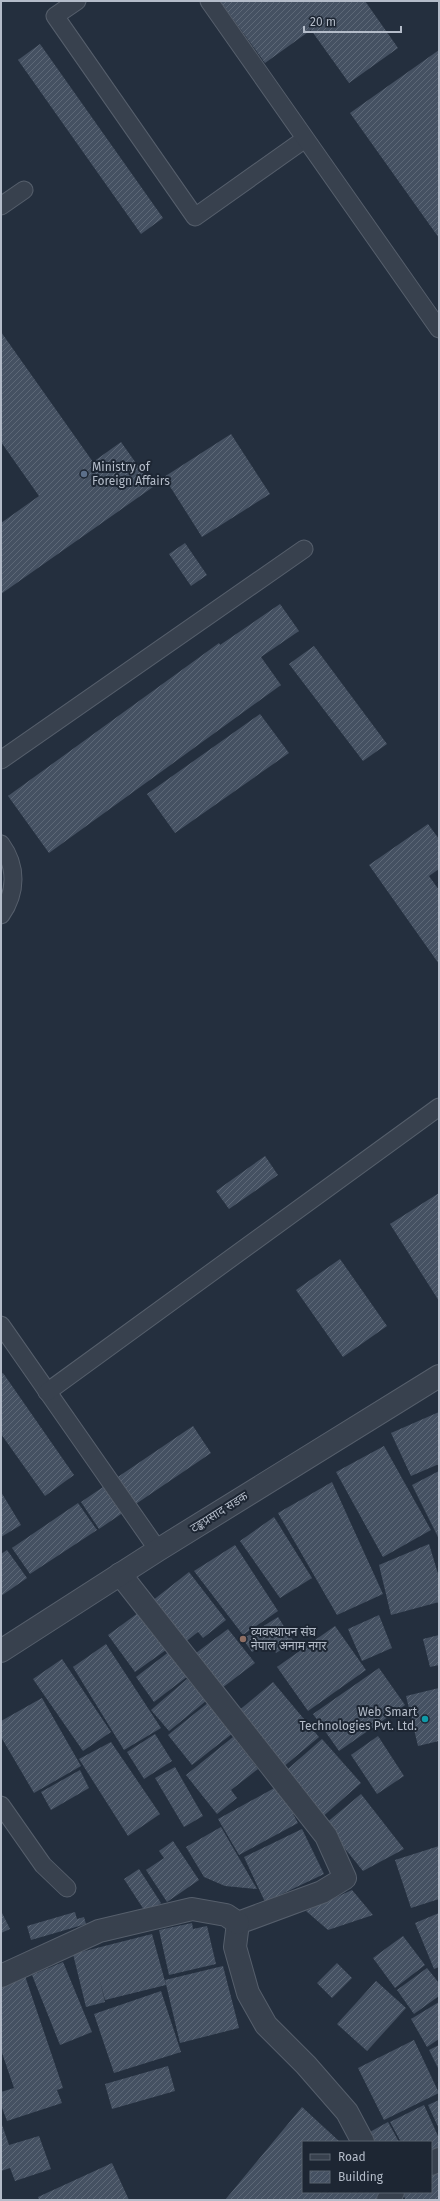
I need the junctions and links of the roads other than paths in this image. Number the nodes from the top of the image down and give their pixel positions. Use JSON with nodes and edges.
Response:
{"nodes":[{"id":1,"x":77,"y":1,"type":"edge"},
{"id":2,"x":209,"y":1,"type":"edge"},
{"id":3,"x":305,"y":139,"type":"junction"},
{"id":4,"x":24,"y":190,"type":"dead end"},
{"id":5,"x":1,"y":206,"type":"edge"},
{"id":6,"x":439,"y":329,"type":"edge"},
{"id":7,"x":304,"y":549,"type":"dead end"},
{"id":8,"x":1,"y":760,"type":"edge"},
{"id":9,"x":1,"y":844,"type":"edge"},
{"id":10,"x":1,"y":915,"type":"edge"},
{"id":11,"x":439,"y":1106,"type":"edge"},
{"id":12,"x":3,"y":1332,"type":"edge"},
{"id":13,"x":439,"y":1376,"type":"edge"},
{"id":14,"x":48,"y":1392,"type":"junction"},
{"id":15,"x":158,"y":1550,"type":"junction"},
{"id":16,"x":120,"y":1574,"type":"junction"},
{"id":17,"x":1,"y":1651,"type":"edge"},
{"id":18,"x":1,"y":1804,"type":"edge"},
{"id":19,"x":66,"y":1888,"type":"dead end"},
{"id":20,"x":238,"y":1923,"type":"junction"},
{"id":21,"x":1,"y":1976,"type":"edge"},
{"id":22,"x":362,"y":2141,"type":"edge"}],
"edges":[{"from":1,"to":3,"type":"lane"},
{"from":2,"to":3,"type":"lane"},
{"from":3,"to":6,"type":"lane"},
{"from":4,"to":5,"type":"lane"},
{"from":7,"to":8,"type":"lane"},
{"from":9,"to":10,"type":"lane"},
{"from":11,"to":14,"type":"lane"},
{"from":12,"to":14,"type":"lane"},
{"from":13,"to":15,"type":"street","name":"टङ्कप्रसाद सडक"},
{"from":14,"to":15,"type":"lane"},
{"from":15,"to":16,"type":"street","name":"टङ्कप्रसाद सडक"},
{"from":16,"to":17,"type":"street","name":"टङ्कप्रसाद सडक"},
{"from":16,"to":20,"type":"street"},
{"from":18,"to":19,"type":"lane"},
{"from":20,"to":21,"type":"street"},
{"from":20,"to":22,"type":"street"}]}
